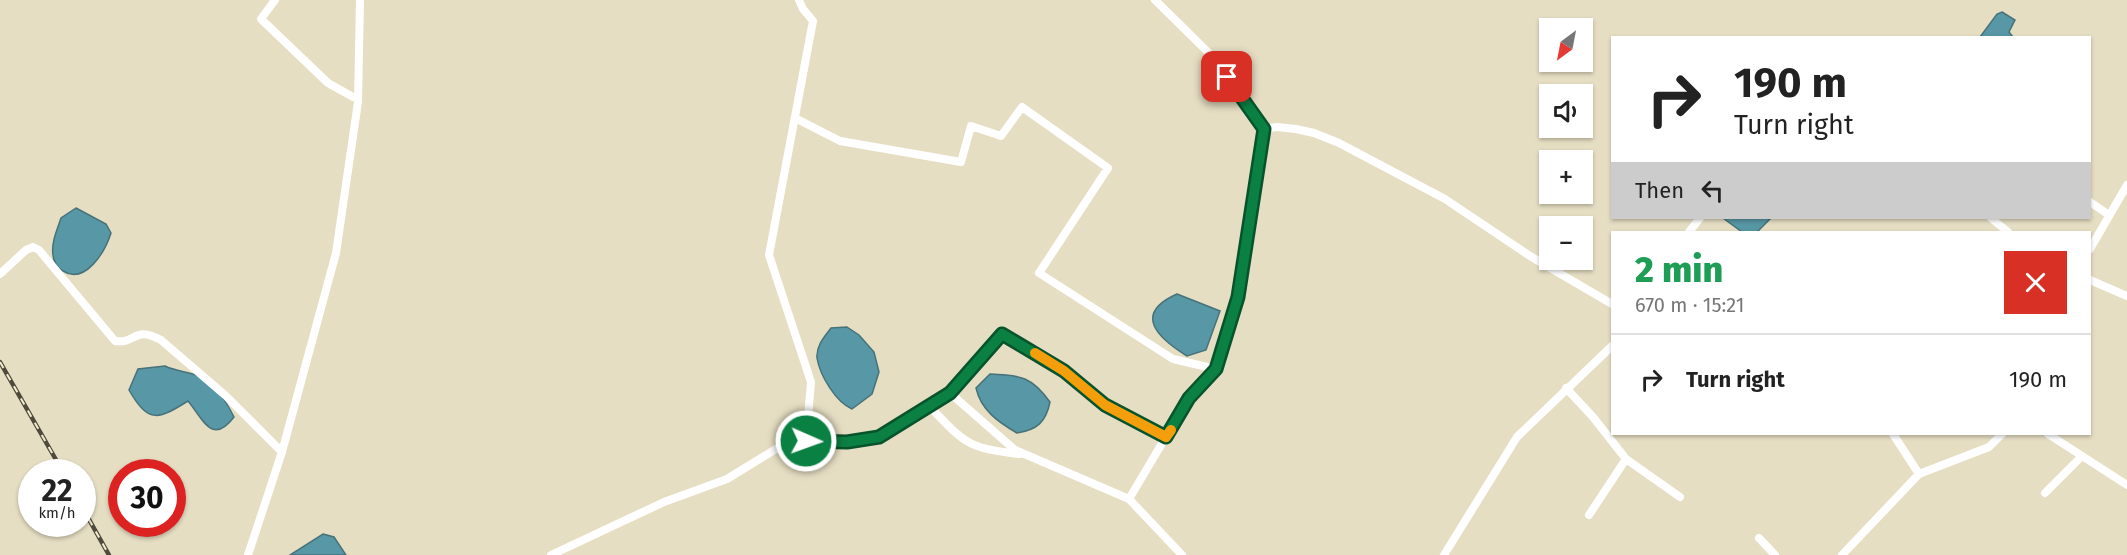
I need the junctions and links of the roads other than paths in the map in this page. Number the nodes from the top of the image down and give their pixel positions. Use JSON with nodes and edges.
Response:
{"nodes":[{"id":1,"x":276,"y":0,"type":"edge"},
{"id":2,"x":360,"y":0,"type":"edge"},
{"id":3,"x":799,"y":0,"type":"edge"},
{"id":4,"x":1155,"y":0,"type":"edge"},
{"id":5,"x":352,"y":97,"type":"dead end"},
{"id":6,"x":797,"y":119,"type":"dead end"},
{"id":7,"x":1264,"y":129,"type":"junction"},
{"id":8,"x":2127,"y":185,"type":"edge"},
{"id":9,"x":2091,"y":203,"type":"edge"},
{"id":10,"x":2109,"y":215,"type":"junction"},
{"id":11,"x":1699,"y":219,"type":"edge"},
{"id":12,"x":1992,"y":219,"type":"edge"},
{"id":13,"x":1690,"y":231,"type":"edge"},
{"id":14,"x":2007,"y":231,"type":"edge"},
{"id":15,"x":2091,"y":247,"type":"edge"},
{"id":16,"x":0,"y":274,"type":"edge"},
{"id":17,"x":2091,"y":280,"type":"edge"},
{"id":18,"x":2127,"y":296,"type":"edge"},
{"id":19,"x":1611,"y":303,"type":"edge"},
{"id":20,"x":1611,"y":347,"type":"edge"},
{"id":21,"x":1216,"y":369,"type":"junction"},
{"id":22,"x":1566,"y":388,"type":"junction"},
{"id":23,"x":950,"y":393,"type":"junction"},
{"id":24,"x":933,"y":410,"type":"dead end"},
{"id":25,"x":1894,"y":435,"type":"edge"},
{"id":26,"x":2001,"y":435,"type":"edge"},
{"id":27,"x":2050,"y":435,"type":"edge"},
{"id":28,"x":1166,"y":437,"type":"junction"},
{"id":29,"x":806,"y":441,"type":"junction"},
{"id":30,"x":282,"y":452,"type":"junction"},
{"id":31,"x":1024,"y":454,"type":"junction"},
{"id":32,"x":2082,"y":456,"type":"junction"},
{"id":33,"x":1626,"y":459,"type":"junction"},
{"id":34,"x":1919,"y":474,"type":"junction"},
{"id":35,"x":2127,"y":485,"type":"edge"},
{"id":36,"x":2045,"y":493,"type":"dead end"},
{"id":37,"x":1680,"y":497,"type":"dead end"},
{"id":38,"x":1129,"y":499,"type":"junction"},
{"id":39,"x":1589,"y":515,"type":"dead end"},
{"id":40,"x":1759,"y":538,"type":"dead end"},
{"id":41,"x":1769,"y":553,"type":"edge"},
{"id":42,"x":248,"y":555,"type":"edge"},
{"id":43,"x":551,"y":555,"type":"edge"},
{"id":44,"x":1182,"y":555,"type":"edge"},
{"id":45,"x":1444,"y":555,"type":"edge"},
{"id":46,"x":1842,"y":555,"type":"edge"}],
"edges":[{"from":1,"to":5,"type":"street"},
{"from":2,"to":30,"type":"street"},
{"from":3,"to":29,"type":"street"},
{"from":4,"to":7,"type":"street"},
{"from":6,"to":21,"type":"street"},
{"from":7,"to":19,"type":"street"},
{"from":7,"to":21,"type":"street"},
{"from":8,"to":10,"type":"street"},
{"from":9,"to":10,"type":"street"},
{"from":10,"to":15,"type":"street"},
{"from":11,"to":13,"type":"street"},
{"from":12,"to":14,"type":"street"},
{"from":16,"to":30,"type":"street"},
{"from":17,"to":18,"type":"street"},
{"from":20,"to":22,"type":"street"},
{"from":21,"to":28,"type":"street"},
{"from":22,"to":33,"type":"street"},
{"from":22,"to":45,"type":"street"},
{"from":23,"to":28,"type":"street"},
{"from":23,"to":29,"type":"street"},
{"from":23,"to":31,"type":"street"},
{"from":24,"to":31,"type":"street"},
{"from":25,"to":34,"type":"street"},
{"from":26,"to":34,"type":"street"},
{"from":27,"to":32,"type":"street"},
{"from":28,"to":38,"type":"street"},
{"from":29,"to":43,"type":"street"},
{"from":30,"to":42,"type":"street"},
{"from":31,"to":38,"type":"street"},
{"from":32,"to":35,"type":"street"},
{"from":32,"to":36,"type":"street"},
{"from":33,"to":37,"type":"street"},
{"from":33,"to":39,"type":"street"},
{"from":34,"to":46,"type":"street"},
{"from":38,"to":44,"type":"street"},
{"from":40,"to":41,"type":"street"}]}
